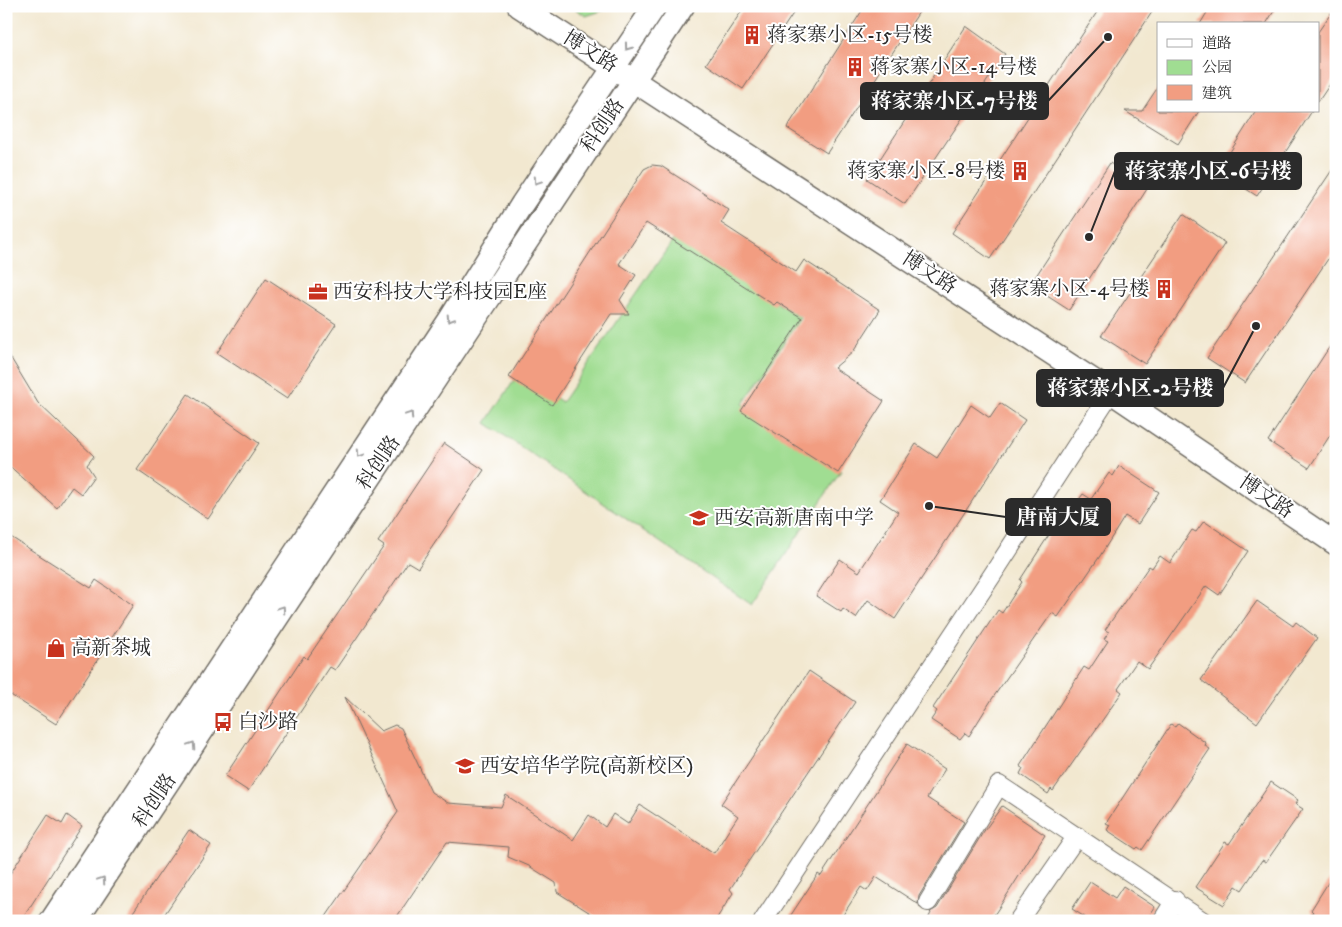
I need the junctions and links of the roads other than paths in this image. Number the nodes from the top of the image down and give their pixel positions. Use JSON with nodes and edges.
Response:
{"nodes":[{"id":1,"x":519,"y":6,"type":"edge"},
{"id":2,"x":655,"y":6,"type":"edge"},
{"id":3,"x":683,"y":6,"type":"edge"},
{"id":4,"x":614,"y":67,"type":"junction"},
{"id":5,"x":634,"y":80,"type":"junction"},
{"id":6,"x":1111,"y":392,"type":"junction"},
{"id":7,"x":1336,"y":544,"type":"edge"},
{"id":8,"x":1077,"y":836,"type":"junction"},
{"id":9,"x":1175,"y":900,"type":"junction"},
{"id":10,"x":928,"y":902,"type":"dead end"},
{"id":11,"x":50,"y":921,"type":"edge"},
{"id":12,"x":76,"y":921,"type":"edge"},
{"id":13,"x":763,"y":921,"type":"edge"},
{"id":14,"x":1018,"y":921,"type":"edge"},
{"id":15,"x":1162,"y":921,"type":"edge"},
{"id":16,"x":1203,"y":921,"type":"edge"}],
"edges":[{"from":1,"to":4,"type":"street","name":"博文路"},
{"from":2,"to":4,"type":"street","name":"科创路","one_way":true},
{"from":3,"to":5,"type":"street","name":"科创路"},
{"from":4,"to":5,"type":"street","name":"博文路"},
{"from":4,"to":11,"type":"street","name":"科创路","one_way":true},
{"from":5,"to":6,"type":"street","name":"博文路"},
{"from":12,"to":5,"type":"street","name":"科创路","one_way":true},
{"from":6,"to":7,"type":"street","name":"博文路"},
{"from":6,"to":13,"type":"street"},
{"from":8,"to":9,"type":"street"},
{"from":8,"to":10,"type":"street"},
{"from":8,"to":14,"type":"street"},
{"from":9,"to":15,"type":"street"},
{"from":9,"to":16,"type":"street"}]}
